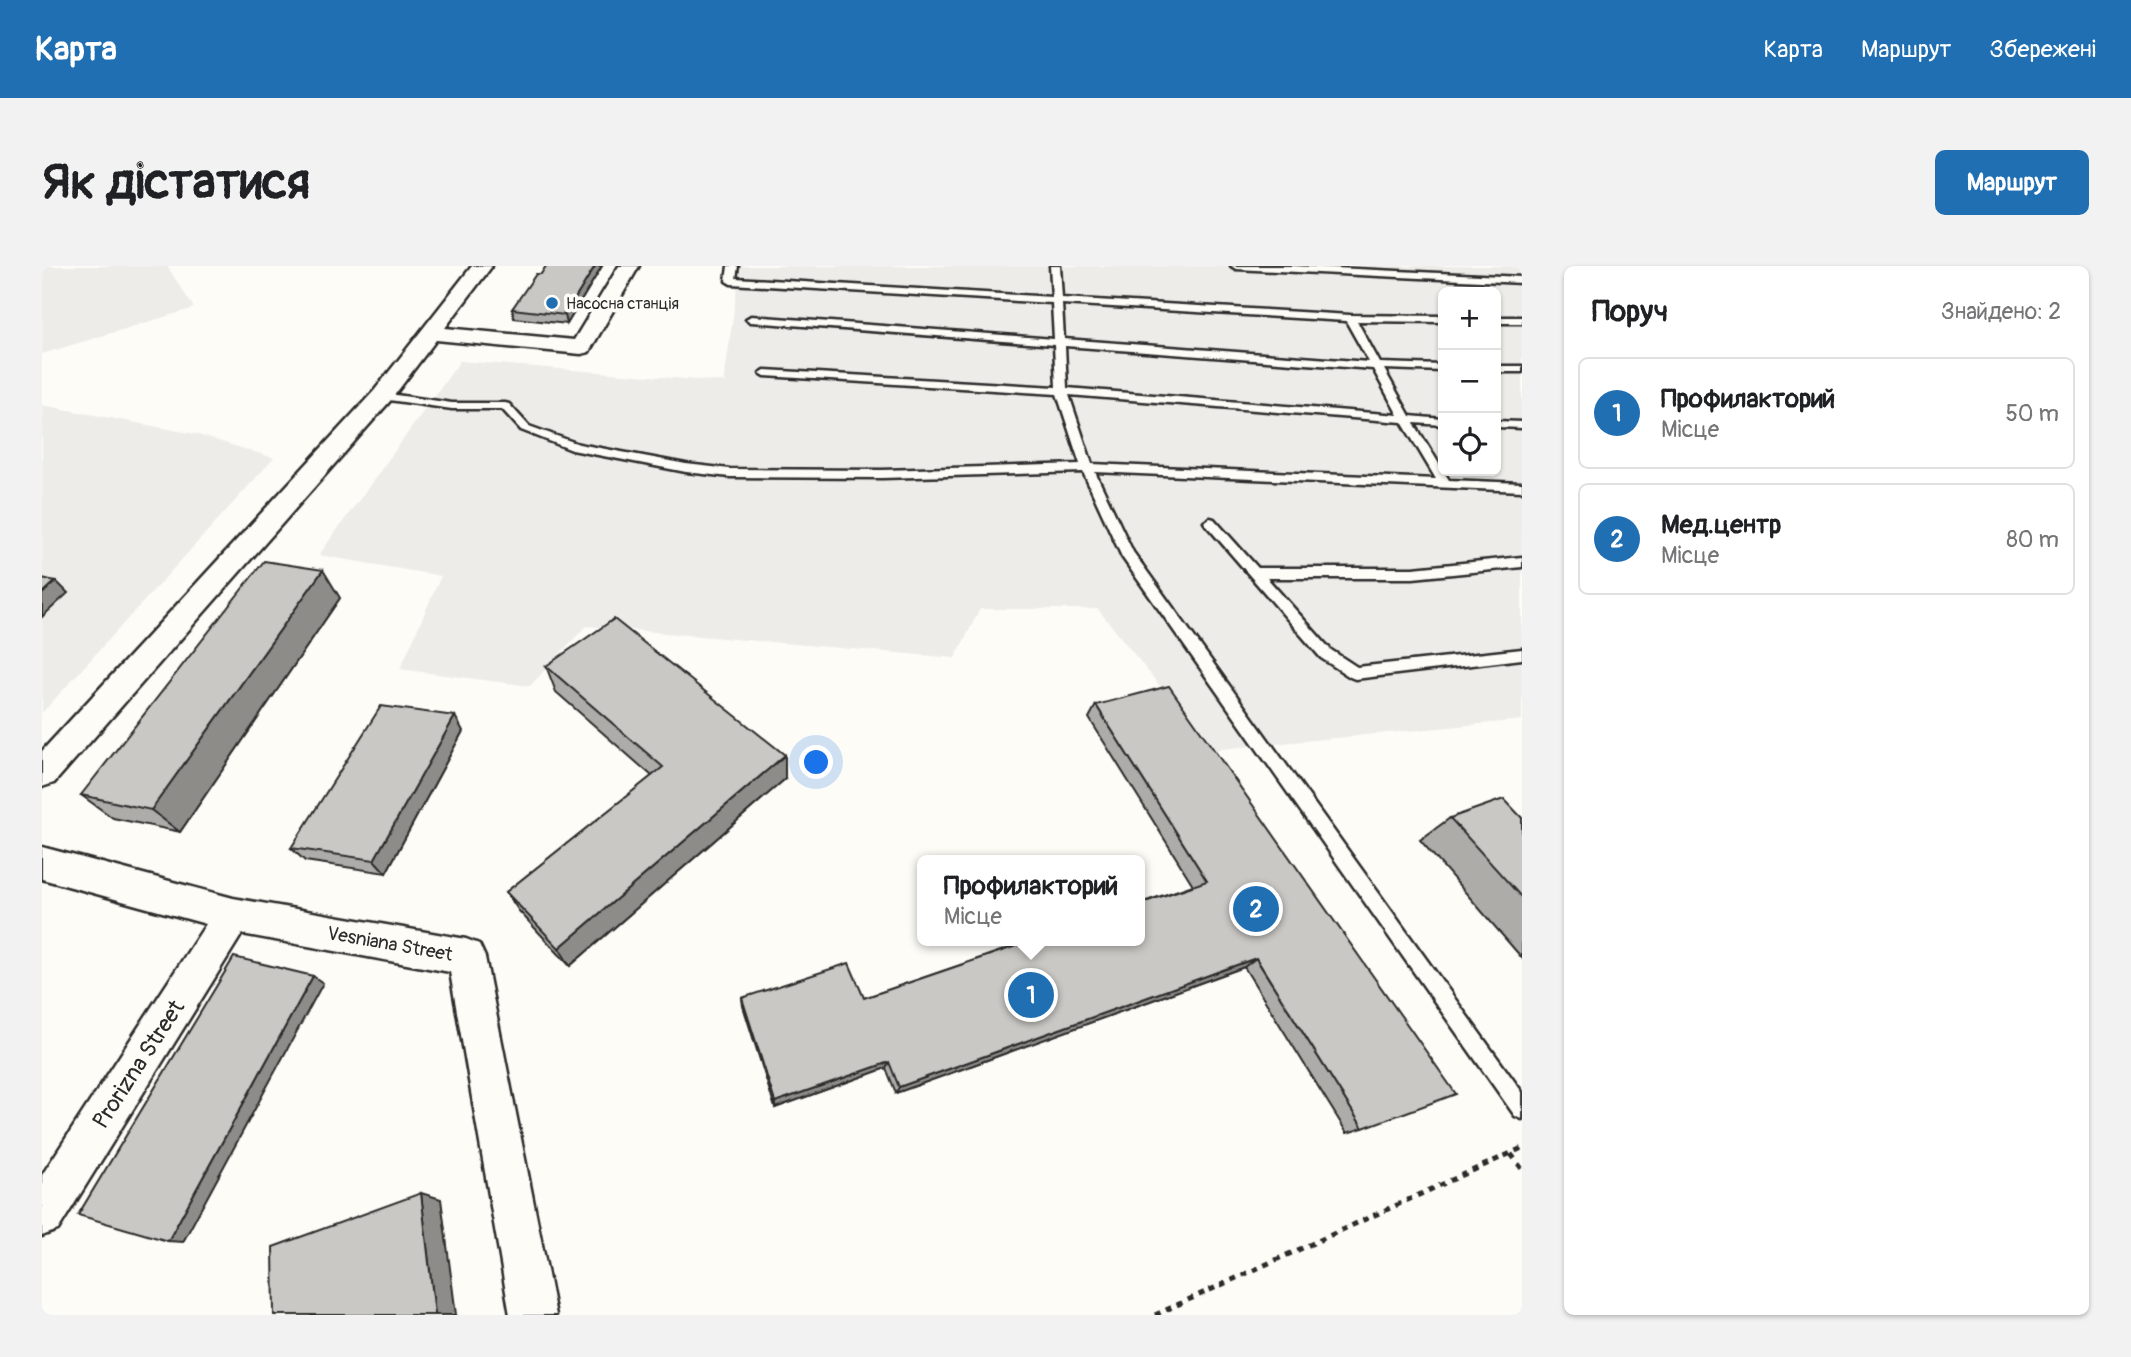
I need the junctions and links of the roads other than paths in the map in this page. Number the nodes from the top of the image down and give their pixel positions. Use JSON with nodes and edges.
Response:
{"nodes":[{"id":1,"x":482,"y":266,"type":"edge"},
{"id":2,"x":629,"y":266,"type":"edge"},
{"id":3,"x":733,"y":266,"type":"edge"},
{"id":4,"x":1055,"y":266,"type":"edge"},
{"id":5,"x":1236,"y":266,"type":"edge"},
{"id":6,"x":1522,"y":280,"type":"edge"},
{"id":7,"x":1057,"y":300,"type":"junction"},
{"id":8,"x":1350,"y":318,"type":"junction"},
{"id":9,"x":751,"y":319,"type":"dead end"},
{"id":10,"x":1438,"y":319,"type":"edge"},
{"id":11,"x":1501,"y":320,"type":"edge"},
{"id":12,"x":1522,"y":320,"type":"edge"},
{"id":13,"x":430,"y":333,"type":"junction"},
{"id":14,"x":1059,"y":342,"type":"junction"},
{"id":15,"x":1377,"y":366,"type":"junction"},
{"id":16,"x":1438,"y":368,"type":"edge"},
{"id":17,"x":1501,"y":369,"type":"edge"},
{"id":18,"x":1522,"y":369,"type":"edge"},
{"id":19,"x":765,"y":373,"type":"dead end"},
{"id":20,"x":1062,"y":391,"type":"junction"},
{"id":21,"x":382,"y":396,"type":"junction"},
{"id":22,"x":1407,"y":421,"type":"junction"},
{"id":23,"x":1438,"y":422,"type":"edge"},
{"id":24,"x":1501,"y":424,"type":"edge"},
{"id":25,"x":1522,"y":425,"type":"edge"},
{"id":26,"x":1087,"y":468,"type":"junction"},
{"id":27,"x":1445,"y":484,"type":"junction"},
{"id":28,"x":1522,"y":487,"type":"edge"},
{"id":29,"x":1210,"y":522,"type":"dead end"},
{"id":30,"x":1522,"y":562,"type":"edge"},
{"id":31,"x":1255,"y":573,"type":"junction"},
{"id":32,"x":1522,"y":654,"type":"edge"},
{"id":33,"x":42,"y":773,"type":"edge"},
{"id":34,"x":42,"y":863,"type":"edge"},
{"id":35,"x":233,"y":915,"type":"junction"},
{"id":36,"x":1522,"y":1109,"type":"edge"},
{"id":37,"x":42,"y":1214,"type":"edge"},
{"id":38,"x":533,"y":1315,"type":"edge"}],
"edges":[{"from":1,"to":13,"type":"street"},
{"from":2,"to":13,"type":"street"},
{"from":3,"to":7,"type":"lane"},
{"from":4,"to":7,"type":"lane"},
{"from":5,"to":6,"type":"lane"},
{"from":7,"to":8,"type":"lane"},
{"from":7,"to":14,"type":"lane"},
{"from":8,"to":10,"type":"lane"},
{"from":8,"to":15,"type":"lane"},
{"from":9,"to":14,"type":"lane"},
{"from":11,"to":12,"type":"lane"},
{"from":13,"to":21,"type":"street"},
{"from":14,"to":15,"type":"lane"},
{"from":14,"to":20,"type":"lane"},
{"from":15,"to":16,"type":"lane"},
{"from":15,"to":22,"type":"lane"},
{"from":17,"to":18,"type":"lane"},
{"from":19,"to":20,"type":"lane"},
{"from":20,"to":22,"type":"lane"},
{"from":20,"to":26,"type":"lane"},
{"from":21,"to":26,"type":"lane"},
{"from":21,"to":33,"type":"street"},
{"from":22,"to":23,"type":"lane"},
{"from":22,"to":27,"type":"lane"},
{"from":24,"to":25,"type":"lane"},
{"from":26,"to":27,"type":"lane"},
{"from":26,"to":36,"type":"lane"},
{"from":27,"to":28,"type":"lane"},
{"from":29,"to":31,"type":"lane"},
{"from":30,"to":31,"type":"lane"},
{"from":31,"to":32,"type":"lane"},
{"from":34,"to":35,"type":"street","name":"Vesniana Street"},
{"from":35,"to":37,"type":"street","name":"Prorizna Street"},
{"from":35,"to":38,"type":"street","name":"Vesniana Street"}]}
